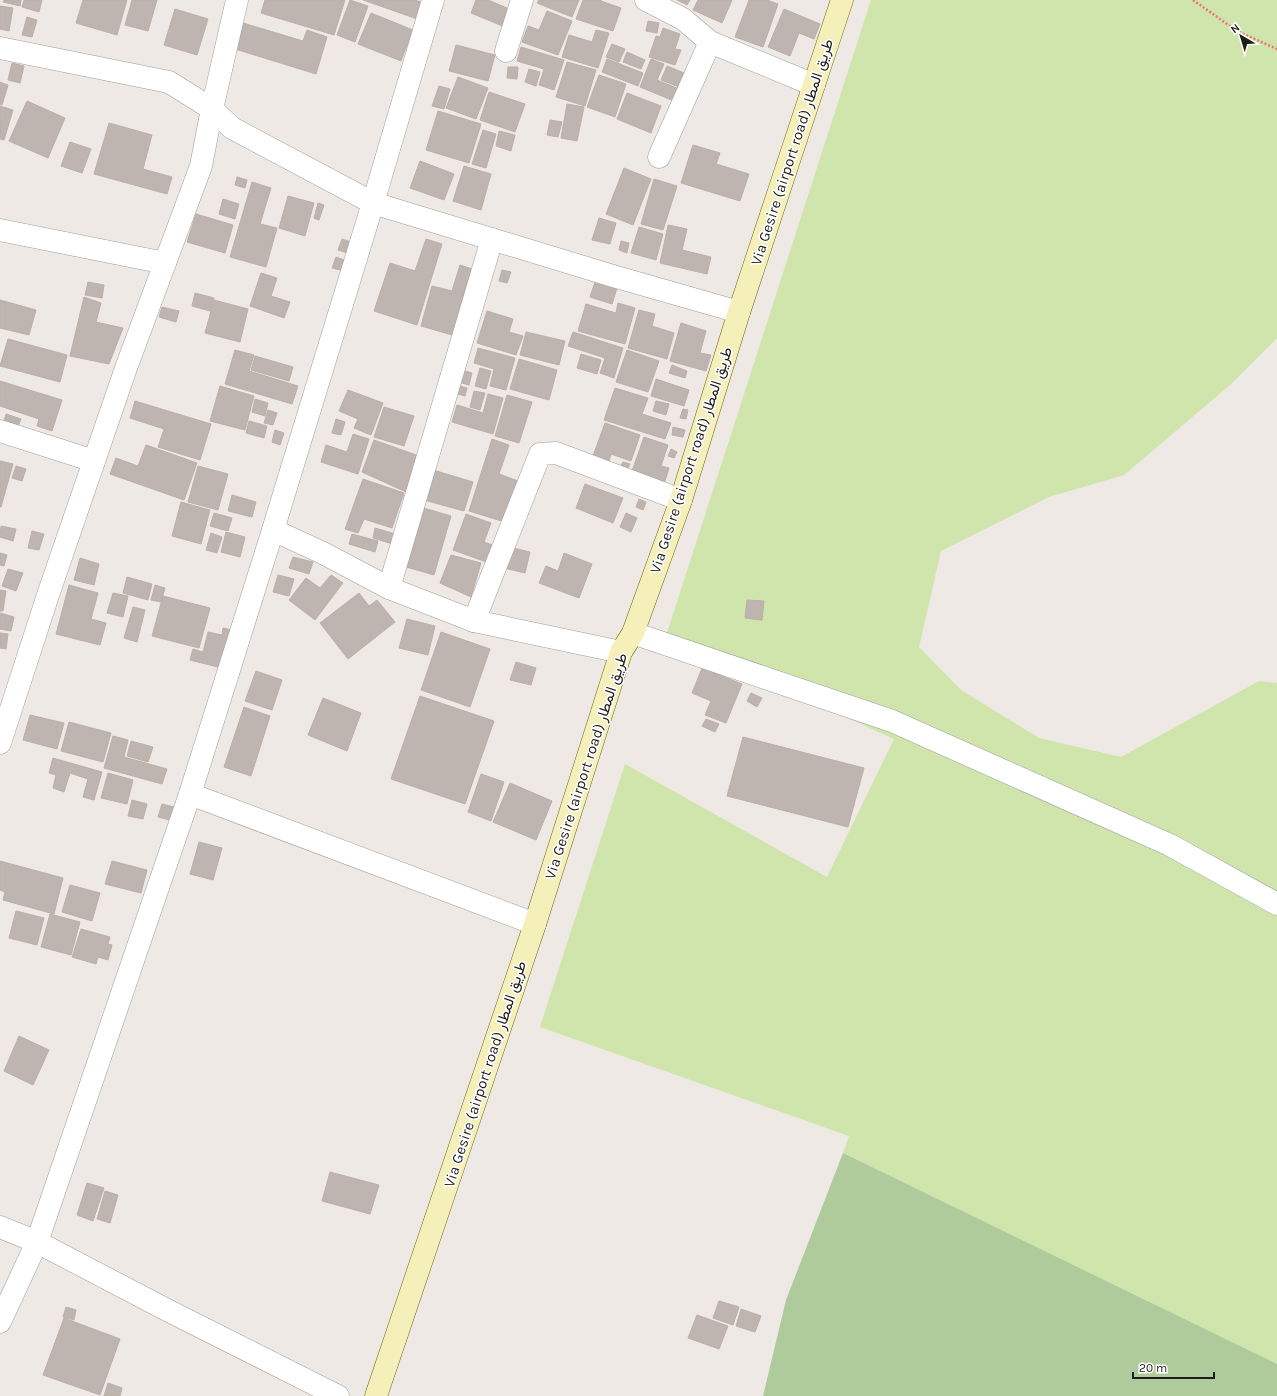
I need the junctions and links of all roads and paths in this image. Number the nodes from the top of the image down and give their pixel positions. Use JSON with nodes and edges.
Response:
{"nodes":[{"id":1,"x":237,"y":0,"type":"edge"},
{"id":2,"x":433,"y":0,"type":"edge"},
{"id":3,"x":522,"y":0,"type":"edge"},
{"id":4,"x":646,"y":0,"type":"edge"},
{"id":5,"x":842,"y":0,"type":"edge"},
{"id":6,"x":1193,"y":0,"type":"edge"},
{"id":7,"x":710,"y":42,"type":"junction"},
{"id":8,"x":0,"y":48,"type":"edge"},
{"id":9,"x":1277,"y":49,"type":"edge"},
{"id":10,"x":506,"y":51,"type":"dead end"},
{"id":11,"x":814,"y":85,"type":"junction"},
{"id":12,"x":212,"y":109,"type":"junction"},
{"id":13,"x":659,"y":157,"type":"dead end"},
{"id":14,"x":373,"y":203,"type":"junction"},
{"id":15,"x":0,"y":230,"type":"edge"},
{"id":16,"x":492,"y":239,"type":"junction"},
{"id":17,"x":165,"y":263,"type":"junction"},
{"id":18,"x":739,"y":312,"type":"junction"},
{"id":19,"x":0,"y":431,"type":"edge"},
{"id":20,"x":94,"y":461,"type":"junction"},
{"id":21,"x":682,"y":500,"type":"junction"},
{"id":22,"x":273,"y":530,"type":"junction"},
{"id":23,"x":389,"y":588,"type":"junction"},
{"id":24,"x":474,"y":621,"type":"junction"},
{"id":25,"x":633,"y":633,"type":"junction"},
{"id":26,"x":621,"y":652,"type":"junction"},
{"id":27,"x":0,"y":743,"type":"edge"},
{"id":28,"x":190,"y":794,"type":"junction"},
{"id":29,"x":1277,"y":904,"type":"edge"},
{"id":30,"x":535,"y":924,"type":"junction"},
{"id":31,"x":0,"y":1227,"type":"edge"},
{"id":32,"x":37,"y":1242,"type":"junction"},
{"id":33,"x":0,"y":1322,"type":"edge"},
{"id":34,"x":338,"y":1396,"type":"edge"},
{"id":35,"x":376,"y":1396,"type":"edge"}],
"edges":[{"from":1,"to":12,"type":"street"},
{"from":2,"to":14,"type":"street"},
{"from":3,"to":10,"type":"street"},
{"from":4,"to":7,"type":"street"},
{"from":5,"to":11,"type":"main road","name":"Via Gesire (airport road) طريق المطار"},
{"from":6,"to":9,"type":"path"},
{"from":7,"to":11,"type":"street"},
{"from":7,"to":13,"type":"street"},
{"from":8,"to":12,"type":"street"},
{"from":11,"to":18,"type":"main road","name":"Via Gesire (airport road) طريق المطار"},
{"from":12,"to":14,"type":"street"},
{"from":12,"to":17,"type":"street"},
{"from":14,"to":16,"type":"street"},
{"from":14,"to":22,"type":"street"},
{"from":15,"to":17,"type":"street"},
{"from":16,"to":18,"type":"street"},
{"from":16,"to":23,"type":"street"},
{"from":17,"to":20,"type":"street"},
{"from":18,"to":21,"type":"main road","name":"Via Gesire (airport road) طريق المطار"},
{"from":19,"to":20,"type":"street"},
{"from":20,"to":27,"type":"street"},
{"from":21,"to":24,"type":"street"},
{"from":21,"to":25,"type":"main road","name":"Via Gesire (airport road) طريق المطار"},
{"from":22,"to":23,"type":"street"},
{"from":22,"to":28,"type":"street"},
{"from":23,"to":24,"type":"street"},
{"from":24,"to":26,"type":"street"},
{"from":25,"to":26,"type":"main road","name":"Via Gesire (airport road) طريق المطار"},
{"from":25,"to":29,"type":"street"},
{"from":26,"to":30,"type":"main road","name":"Via Gesire (airport road) طريق المطار"},
{"from":28,"to":30,"type":"street"},
{"from":28,"to":32,"type":"street"},
{"from":30,"to":35,"type":"main road","name":"Via Gesire (airport road) طريق المطار"},
{"from":31,"to":32,"type":"street"},
{"from":32,"to":33,"type":"street"},
{"from":32,"to":34,"type":"street"}]}
